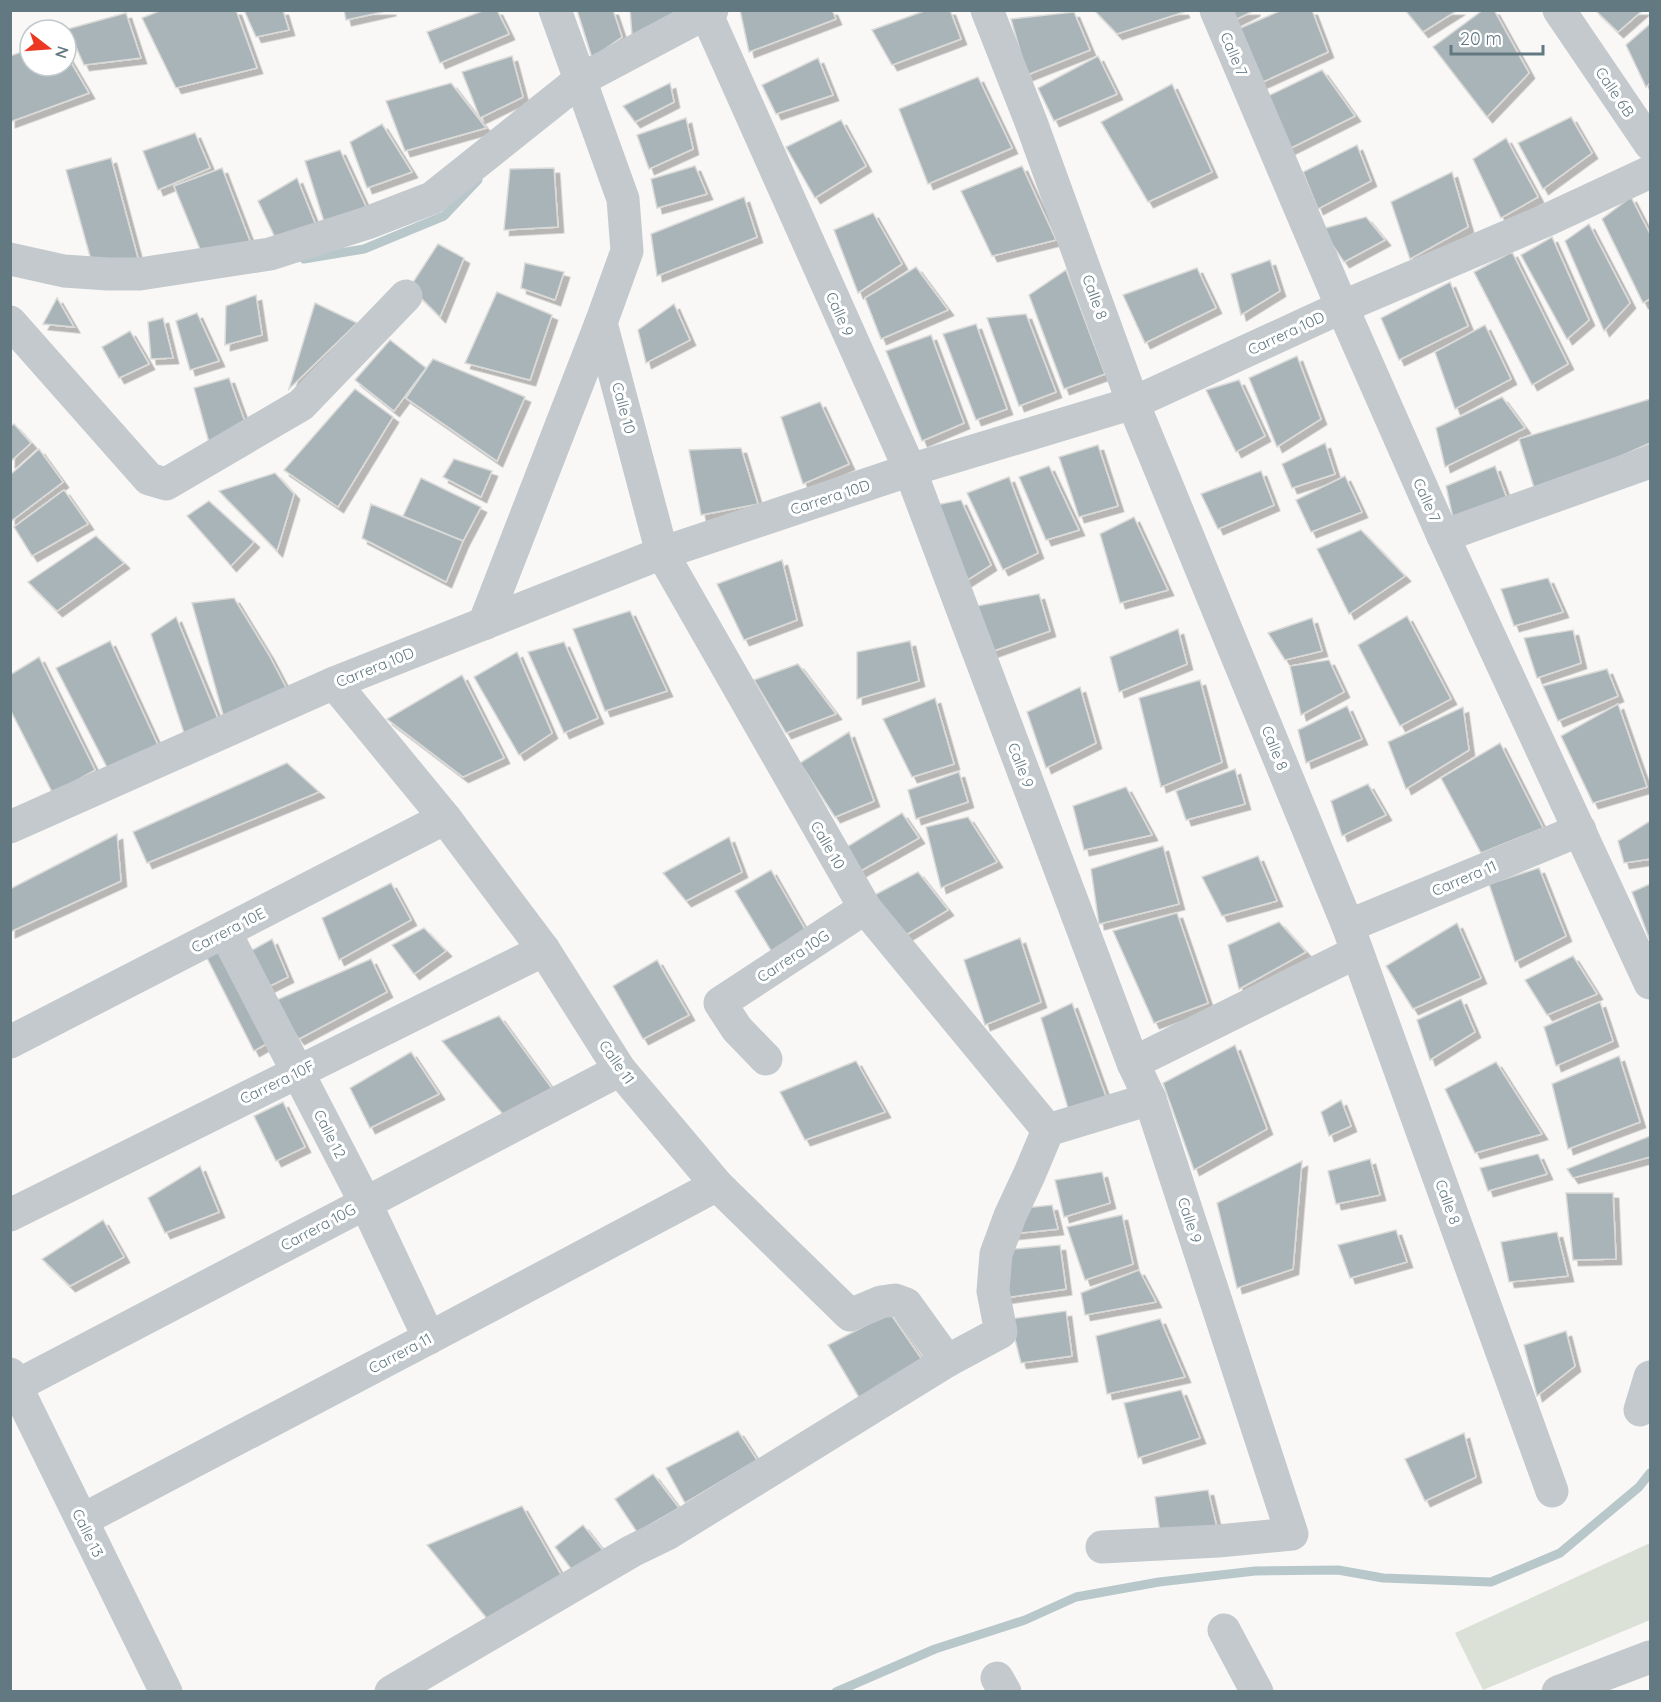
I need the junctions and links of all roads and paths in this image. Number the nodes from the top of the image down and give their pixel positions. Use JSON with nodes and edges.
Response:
{"nodes":[{"id":1,"x":555,"y":10,"type":"edge"},
{"id":2,"x":987,"y":10,"type":"edge"},
{"id":3,"x":1216,"y":10,"type":"edge"},
{"id":4,"x":1559,"y":10,"type":"edge"},
{"id":5,"x":709,"y":12,"type":"edge"},
{"id":6,"x":580,"y":80,"type":"junction"},
{"id":7,"x":1650,"y":144,"type":"edge"},
{"id":8,"x":1650,"y":172,"type":"edge"},
{"id":9,"x":10,"y":259,"type":"edge"},
{"id":10,"x":406,"y":296,"type":"dead end"},
{"id":11,"x":1341,"y":307,"type":"junction"},
{"id":12,"x":10,"y":322,"type":"edge"},
{"id":13,"x":601,"y":323,"type":"junction"},
{"id":14,"x":1134,"y":403,"type":"junction"},
{"id":15,"x":1650,"y":462,"type":"edge"},
{"id":16,"x":910,"y":470,"type":"junction"},
{"id":17,"x":1443,"y":536,"type":"junction"},
{"id":18,"x":662,"y":553,"type":"junction"},
{"id":19,"x":484,"y":624,"type":"junction"},
{"id":20,"x":334,"y":683,"type":"junction"},
{"id":21,"x":445,"y":818,"type":"junction"},
{"id":22,"x":10,"y":827,"type":"edge"},
{"id":23,"x":1580,"y":830,"type":"junction"},
{"id":24,"x":865,"y":908,"type":"junction"},
{"id":25,"x":225,"y":932,"type":"junction"},
{"id":26,"x":1352,"y":939,"type":"junction"},
{"id":27,"x":544,"y":950,"type":"junction"},
{"id":28,"x":1650,"y":983,"type":"edge"},
{"id":29,"x":10,"y":1042,"type":"edge"},
{"id":30,"x":766,"y":1059,"type":"dead end"},
{"id":31,"x":1134,"y":1063,"type":"junction"},
{"id":32,"x":620,"y":1070,"type":"junction"},
{"id":33,"x":298,"y":1072,"type":"junction"},
{"id":34,"x":1150,"y":1099,"type":"junction"},
{"id":35,"x":1048,"y":1130,"type":"junction"},
{"id":36,"x":717,"y":1185,"type":"junction"},
{"id":37,"x":365,"y":1202,"type":"junction"},
{"id":38,"x":10,"y":1215,"type":"edge"},
{"id":39,"x":429,"y":1338,"type":"junction"},
{"id":40,"x":946,"y":1361,"type":"junction"},
{"id":41,"x":1650,"y":1377,"type":"edge"},
{"id":42,"x":13,"y":1380,"type":"edge"},
{"id":43,"x":1640,"y":1410,"type":"dead end"},
{"id":44,"x":1552,"y":1491,"type":"dead end"},
{"id":45,"x":82,"y":1520,"type":"junction"},
{"id":46,"x":1102,"y":1547,"type":"dead end"},
{"id":47,"x":1224,"y":1630,"type":"dead end"},
{"id":48,"x":1650,"y":1657,"type":"edge"},
{"id":49,"x":166,"y":1692,"type":"edge"},
{"id":50,"x":391,"y":1692,"type":"edge"},
{"id":51,"x":1257,"y":1692,"type":"edge"},
{"id":52,"x":1558,"y":1692,"type":"edge"}],
"edges":[{"from":1,"to":6,"type":"street"},
{"from":2,"to":14,"type":"street","name":"Calle 8"},
{"from":3,"to":11,"type":"street","name":"Calle 7"},
{"from":4,"to":7,"type":"street","name":"Calle 6B"},
{"from":5,"to":6,"type":"street"},
{"from":5,"to":16,"type":"street","name":"Calle 9"},
{"from":6,"to":9,"type":"street"},
{"from":6,"to":13,"type":"street"},
{"from":8,"to":11,"type":"street","name":"Carrera 10D"},
{"from":10,"to":12,"type":"street"},
{"from":11,"to":14,"type":"street","name":"Carrera 10D"},
{"from":11,"to":17,"type":"street","name":"Calle 7"},
{"from":13,"to":18,"type":"street","name":"Calle 10"},
{"from":13,"to":19,"type":"street"},
{"from":14,"to":16,"type":"street","name":"Carrera 10D"},
{"from":14,"to":26,"type":"street","name":"Calle 8"},
{"from":15,"to":17,"type":"street"},
{"from":16,"to":18,"type":"street","name":"Carrera 10D"},
{"from":16,"to":31,"type":"street","name":"Calle 9"},
{"from":17,"to":23,"type":"street","name":"Calle 7"},
{"from":18,"to":19,"type":"street","name":"Carrera 10D"},
{"from":18,"to":24,"type":"street","name":"Calle 10"},
{"from":19,"to":20,"type":"street","name":"Carrera 10D"},
{"from":20,"to":21,"type":"street","name":"Calle 11"},
{"from":20,"to":22,"type":"street","name":"Carrera 10D"},
{"from":21,"to":25,"type":"street","name":"Carrera 10E"},
{"from":21,"to":27,"type":"street","name":"Calle 11"},
{"from":23,"to":26,"type":"street","name":"Carrera 11"},
{"from":23,"to":28,"type":"street","name":"Calle 7"},
{"from":24,"to":30,"type":"street","name":"Carrera 10G"},
{"from":24,"to":35,"type":"street","name":"Calle 10"},
{"from":25,"to":29,"type":"street","name":"Carrera 10E"},
{"from":25,"to":33,"type":"street","name":"Calle 12"},
{"from":26,"to":31,"type":"street","name":"Carrera 11"},
{"from":26,"to":44,"type":"street","name":"Calle 8"},
{"from":27,"to":32,"type":"street","name":"Calle 11"},
{"from":27,"to":33,"type":"street","name":"Carrera 10F"},
{"from":31,"to":34,"type":"street","name":"Calle 9"},
{"from":32,"to":36,"type":"street","name":"Calle 11"},
{"from":32,"to":37,"type":"street","name":"Carrera 10G"},
{"from":33,"to":37,"type":"street","name":"Calle 12"},
{"from":33,"to":38,"type":"street","name":"Carrera 10F"},
{"from":34,"to":35,"type":"street"},
{"from":34,"to":46,"type":"street","name":"Calle 9"},
{"from":35,"to":40,"type":"street"},
{"from":36,"to":39,"type":"street","name":"Carrera 11"},
{"from":36,"to":40,"type":"street","name":"Calle 11"},
{"from":37,"to":39,"type":"street","name":"Calle 12"},
{"from":37,"to":42,"type":"street","name":"Carrera 10G"},
{"from":39,"to":45,"type":"street","name":"Carrera 11"},
{"from":40,"to":50,"type":"street"},
{"from":41,"to":43,"type":"street"},
{"from":42,"to":45,"type":"street","name":"Calle 13"},
{"from":45,"to":49,"type":"street","name":"Calle 13"},
{"from":47,"to":51,"type":"street"},
{"from":48,"to":52,"type":"street"}]}
